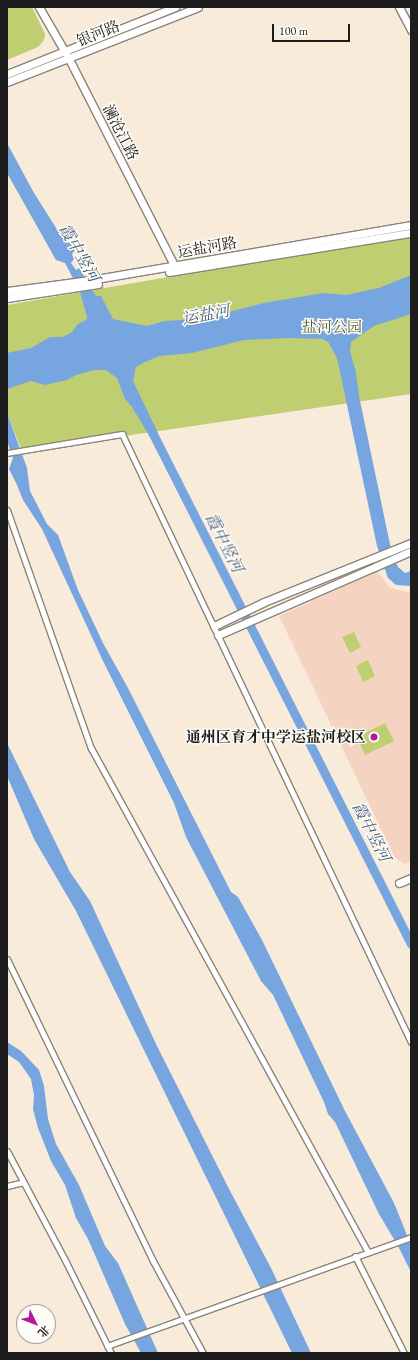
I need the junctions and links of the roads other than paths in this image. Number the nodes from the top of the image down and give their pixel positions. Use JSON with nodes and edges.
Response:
{"nodes":[{"id":1,"x":39,"y":7,"type":"edge"},
{"id":2,"x":175,"y":7,"type":"edge"},
{"id":3,"x":198,"y":7,"type":"edge"},
{"id":4,"x":399,"y":7,"type":"edge"},
{"id":5,"x":411,"y":30,"type":"edge"},
{"id":6,"x":63,"y":51,"type":"junction"},
{"id":7,"x":69,"y":59,"type":"junction"},
{"id":8,"x":7,"y":74,"type":"edge"},
{"id":9,"x":7,"y":82,"type":"edge"},
{"id":10,"x":411,"y":225,"type":"edge"},
{"id":11,"x":411,"y":233,"type":"edge"},
{"id":12,"x":176,"y":268,"type":"junction"},
{"id":13,"x":72,"y":285,"type":"junction"},
{"id":14,"x":7,"y":291,"type":"edge"},
{"id":15,"x":7,"y":298,"type":"edge"},
{"id":16,"x":9,"y":452,"type":"edge"},
{"id":17,"x":7,"y":510,"type":"edge"},
{"id":18,"x":411,"y":542,"type":"edge"},
{"id":19,"x":411,"y":551,"type":"edge"},
{"id":20,"x":214,"y":626,"type":"junction"},
{"id":21,"x":218,"y":635,"type":"junction"},
{"id":22,"x":411,"y":878,"type":"edge"},
{"id":23,"x":399,"y":883,"type":"dead end"},
{"id":24,"x":7,"y":960,"type":"edge"},
{"id":25,"x":411,"y":1042,"type":"edge"},
{"id":26,"x":7,"y":1152,"type":"edge"},
{"id":27,"x":24,"y":1182,"type":"junction"},
{"id":28,"x":7,"y":1186,"type":"edge"},
{"id":29,"x":411,"y":1237,"type":"edge"},
{"id":30,"x":368,"y":1252,"type":"junction"},
{"id":31,"x":355,"y":1256,"type":"junction"},
{"id":32,"x":185,"y":1318,"type":"junction"},
{"id":33,"x":107,"y":1346,"type":"junction"},
{"id":34,"x":110,"y":1353,"type":"edge"},
{"id":35,"x":203,"y":1353,"type":"edge"},
{"id":36,"x":404,"y":1353,"type":"edge"}],
"edges":[{"from":1,"to":6,"type":"main road","name":"澜沧江路"},
{"from":2,"to":6,"type":"main road","name":"银河路"},
{"from":3,"to":7,"type":"main road","name":"银河路"},
{"from":4,"to":5,"type":"main road"},
{"from":6,"to":7,"type":"main road","name":"澜沧江路"},
{"from":6,"to":8,"type":"main road","name":"银河路"},
{"from":7,"to":9,"type":"main road","name":"银河路"},
{"from":7,"to":12,"type":"main road","name":"澜沧江路"},
{"from":10,"to":12,"type":"main road","name":"运盐河路"},
{"from":11,"to":12,"type":"main road","name":"运盐河路"},
{"from":12,"to":13,"type":"main road","name":"运盐河路"},
{"from":13,"to":14,"type":"main road","name":"运盐河路"},
{"from":13,"to":15,"type":"main road","name":"运盐河路"},
{"from":16,"to":20,"type":"street"},
{"from":17,"to":30,"type":"street"},
{"from":18,"to":20,"type":"main road"},
{"from":19,"to":21,"type":"main road"},
{"from":20,"to":21,"type":"street"},
{"from":21,"to":25,"type":"street"},
{"from":22,"to":23,"type":"main road"},
{"from":24,"to":32,"type":"street"},
{"from":26,"to":27,"type":"street"},
{"from":27,"to":28,"type":"street"},
{"from":27,"to":33,"type":"street"},
{"from":29,"to":30,"type":"street"},
{"from":30,"to":31,"type":"street"},
{"from":31,"to":32,"type":"street"},
{"from":31,"to":36,"type":"street"},
{"from":32,"to":33,"type":"street"},
{"from":32,"to":35,"type":"street"},
{"from":33,"to":34,"type":"street"}]}
